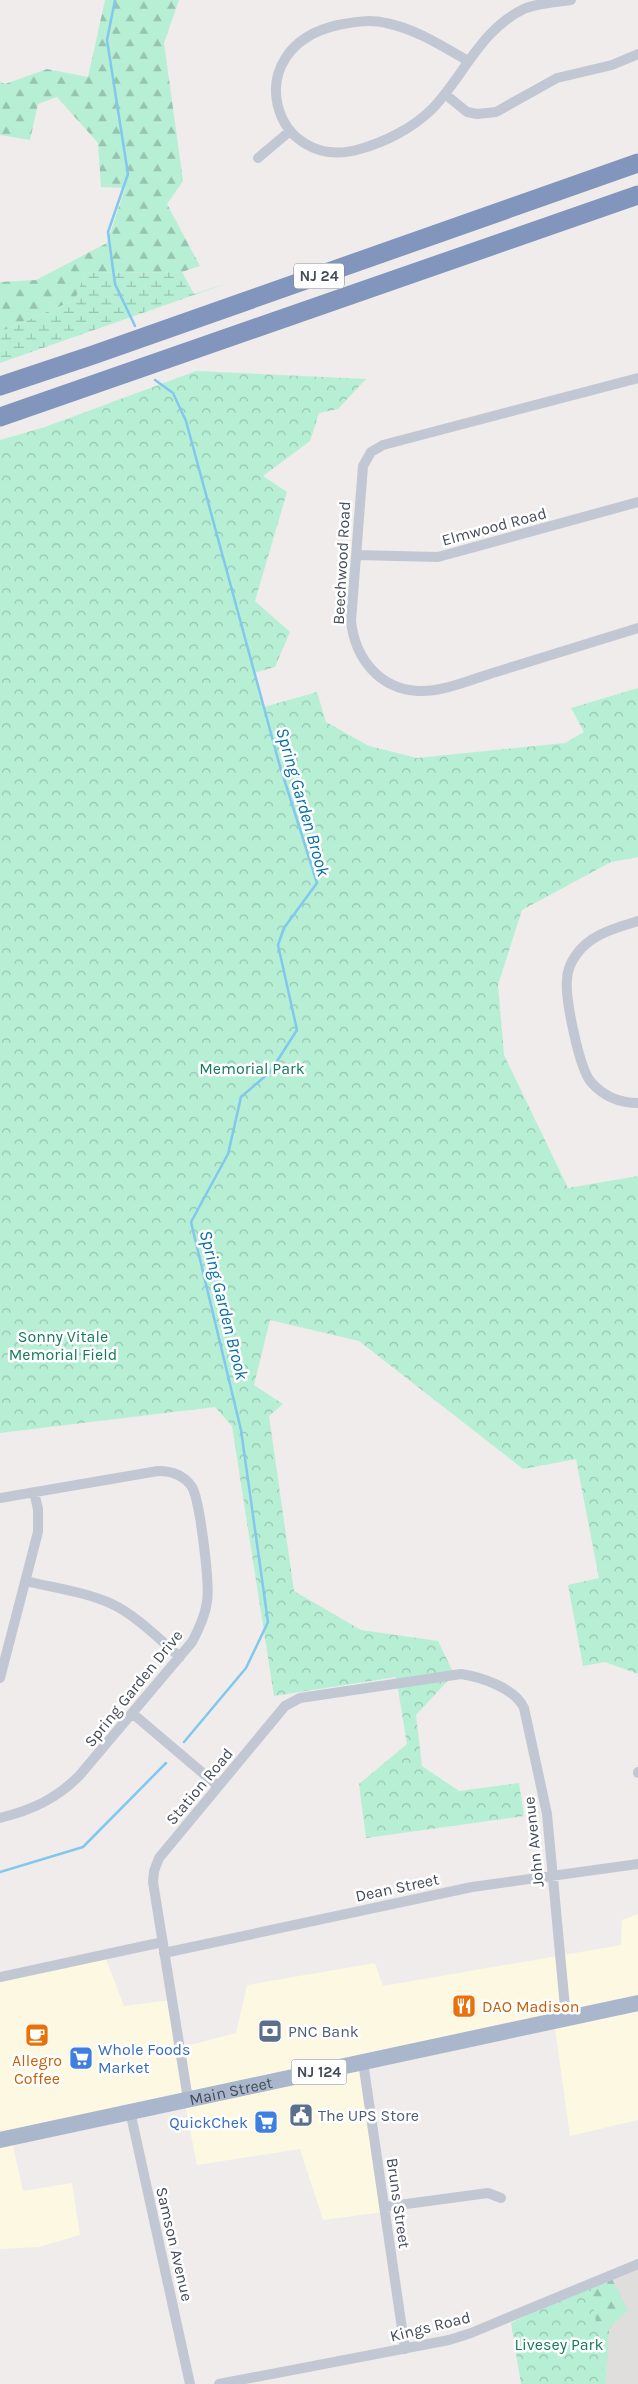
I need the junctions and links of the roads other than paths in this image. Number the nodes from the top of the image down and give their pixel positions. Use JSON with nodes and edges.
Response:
{"nodes":[{"id":1,"x":571,"y":0,"type":"edge"},
{"id":2,"x":638,"y":54,"type":"edge"},
{"id":3,"x":468,"y":61,"type":"junction"},
{"id":4,"x":445,"y":94,"type":"junction"},
{"id":5,"x":290,"y":131,"type":"junction"},
{"id":6,"x":258,"y":158,"type":"dead end"},
{"id":7,"x":638,"y":163,"type":"edge"},
{"id":8,"x":638,"y":195,"type":"edge"},
{"id":9,"x":638,"y":378,"type":"edge"},
{"id":10,"x":0,"y":386,"type":"edge"},
{"id":11,"x":0,"y":417,"type":"edge"},
{"id":12,"x":638,"y":502,"type":"edge"},
{"id":13,"x":356,"y":555,"type":"junction"},
{"id":14,"x":638,"y":628,"type":"edge"},
{"id":15,"x":638,"y":921,"type":"edge"},
{"id":16,"x":638,"y":1103,"type":"edge"},
{"id":17,"x":34,"y":1492,"type":"junction"},
{"id":18,"x":0,"y":1498,"type":"edge"},
{"id":19,"x":26,"y":1581,"type":"junction"},
{"id":20,"x":180,"y":1657,"type":"junction"},
{"id":21,"x":0,"y":1678,"type":"edge"},
{"id":22,"x":489,"y":1683,"type":"joint"},
{"id":23,"x":132,"y":1713,"type":"junction"},
{"id":24,"x":218,"y":1786,"type":"junction"},
{"id":25,"x":0,"y":1818,"type":"edge"},
{"id":26,"x":638,"y":1864,"type":"edge"},
{"id":27,"x":552,"y":1877,"type":"junction"},
{"id":28,"x":163,"y":1942,"type":"junction"},
{"id":29,"x":164,"y":1952,"type":"junction"},
{"id":30,"x":0,"y":1977,"type":"edge"},
{"id":31,"x":638,"y":2003,"type":"edge"},
{"id":32,"x":566,"y":2018,"type":"junction"},
{"id":33,"x":363,"y":2062,"type":"junction"},
{"id":34,"x":188,"y":2099,"type":"junction"},
{"id":35,"x":130,"y":2111,"type":"junction"},
{"id":36,"x":0,"y":2140,"type":"edge"},
{"id":37,"x":501,"y":2198,"type":"dead end"},
{"id":38,"x":384,"y":2207,"type":"junction"},
{"id":39,"x":638,"y":2264,"type":"edge"},
{"id":40,"x":405,"y":2349,"type":"junction"},
{"id":41,"x":190,"y":2384,"type":"edge"},
{"id":42,"x":219,"y":2384,"type":"edge"}],
"edges":[{"from":1,"to":3,"type":"street"},
{"from":2,"to":4,"type":"street"},
{"from":3,"to":4,"type":"street"},
{"from":3,"to":5,"type":"street"},
{"from":4,"to":5,"type":"street"},
{"from":5,"to":6,"type":"street"},
{"from":7,"to":10,"type":"highway","number":"NJ 24"},
{"from":8,"to":11,"type":"highway","number":"NJ 24"},
{"from":9,"to":13,"type":"street","name":"Beechwood Road"},
{"from":12,"to":13,"type":"street","name":"Elmwood Road"},
{"from":13,"to":14,"type":"street","name":"Beechwood Road"},
{"from":15,"to":16,"type":"street"},
{"from":17,"to":18,"type":"street","name":"Spring Garden Drive"},
{"from":17,"to":19,"type":"street"},
{"from":17,"to":20,"type":"street","name":"Spring Garden Drive"},
{"from":19,"to":20,"type":"street"},
{"from":19,"to":21,"type":"street"},
{"from":20,"to":23,"type":"street","name":"Spring Garden Drive"},
{"from":22,"to":24,"type":"street","name":"Station Road"},
{"from":22,"to":27,"type":"street","name":"John Avenue"},
{"from":23,"to":24,"type":"street"},
{"from":23,"to":25,"type":"street","name":"Spring Garden Drive"},
{"from":24,"to":28,"type":"street","name":"Station Road"},
{"from":26,"to":27,"type":"street","name":"Dean Street"},
{"from":27,"to":29,"type":"street","name":"Dean Street"},
{"from":27,"to":32,"type":"street","name":"John Avenue"},
{"from":28,"to":29,"type":"street","name":"Station Road"},
{"from":28,"to":30,"type":"street"},
{"from":29,"to":34,"type":"street","name":"Station Road"},
{"from":31,"to":32,"type":"main road","name":"Main Street","number":"NJ 124"},
{"from":32,"to":33,"type":"main road","name":"Main Street","number":"NJ 124"},
{"from":33,"to":34,"type":"main road","name":"Main Street","number":"NJ 124"},
{"from":33,"to":38,"type":"street","name":"Bruns Street"},
{"from":34,"to":35,"type":"main road","name":"Main Street","number":"NJ 124"},
{"from":35,"to":36,"type":"main road","name":"Main Street","number":"NJ 124"},
{"from":35,"to":41,"type":"street","name":"Samson Avenue"},
{"from":37,"to":38,"type":"street"},
{"from":38,"to":40,"type":"street","name":"Bruns Street"},
{"from":39,"to":40,"type":"street","name":"Kings Road"},
{"from":40,"to":42,"type":"street","name":"Kings Road"}]}
